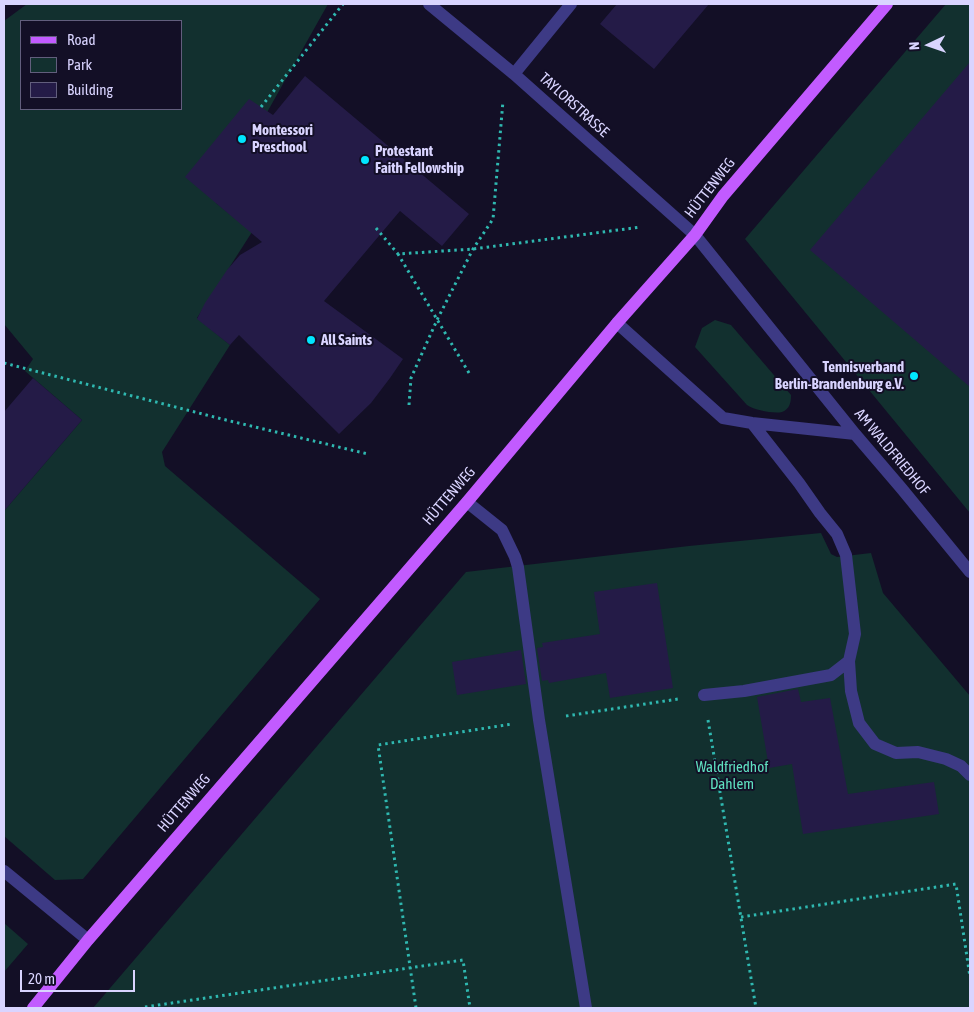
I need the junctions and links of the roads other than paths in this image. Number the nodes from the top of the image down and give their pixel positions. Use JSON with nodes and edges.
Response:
{"nodes":[{"id":1,"x":429,"y":4,"type":"edge"},
{"id":2,"x":571,"y":4,"type":"edge"},
{"id":3,"x":887,"y":4,"type":"edge"},
{"id":4,"x":514,"y":74,"type":"junction"},
{"id":5,"x":695,"y":235,"type":"junction"},
{"id":6,"x":617,"y":323,"type":"junction"},
{"id":7,"x":752,"y":423,"type":"junction"},
{"id":8,"x":855,"y":434,"type":"junction"},
{"id":9,"x":467,"y":502,"type":"junction"},
{"id":10,"x":970,"y":572,"type":"edge"},
{"id":11,"x":848,"y":661,"type":"junction"},
{"id":12,"x":704,"y":695,"type":"dead end"},
{"id":13,"x":970,"y":775,"type":"edge"},
{"id":14,"x":4,"y":871,"type":"edge"},
{"id":15,"x":88,"y":940,"type":"junction"},
{"id":16,"x":32,"y":1008,"type":"edge"},
{"id":17,"x":586,"y":1008,"type":"edge"}],
"edges":[{"from":1,"to":4,"type":"street","name":"TAYLORSTRASSE"},
{"from":2,"to":4,"type":"street"},
{"from":3,"to":5,"type":"main road","name":"HÜTTENWEG"},
{"from":4,"to":5,"type":"street","name":"TAYLORSTRASSE"},
{"from":5,"to":6,"type":"main road","name":"HÜTTENWEG"},
{"from":5,"to":8,"type":"street","name":"AM WALDFRIEDHOF"},
{"from":6,"to":7,"type":"street"},
{"from":6,"to":9,"type":"main road","name":"HÜTTENWEG"},
{"from":7,"to":8,"type":"street"},
{"from":7,"to":11,"type":"street"},
{"from":8,"to":10,"type":"street","name":"AM WALDFRIEDHOF"},
{"from":9,"to":15,"type":"main road","name":"HÜTTENWEG"},
{"from":9,"to":17,"type":"street"},
{"from":11,"to":12,"type":"street"},
{"from":11,"to":13,"type":"street"},
{"from":14,"to":15,"type":"street"},
{"from":15,"to":16,"type":"main road","name":"HÜTTENWEG"}]}
